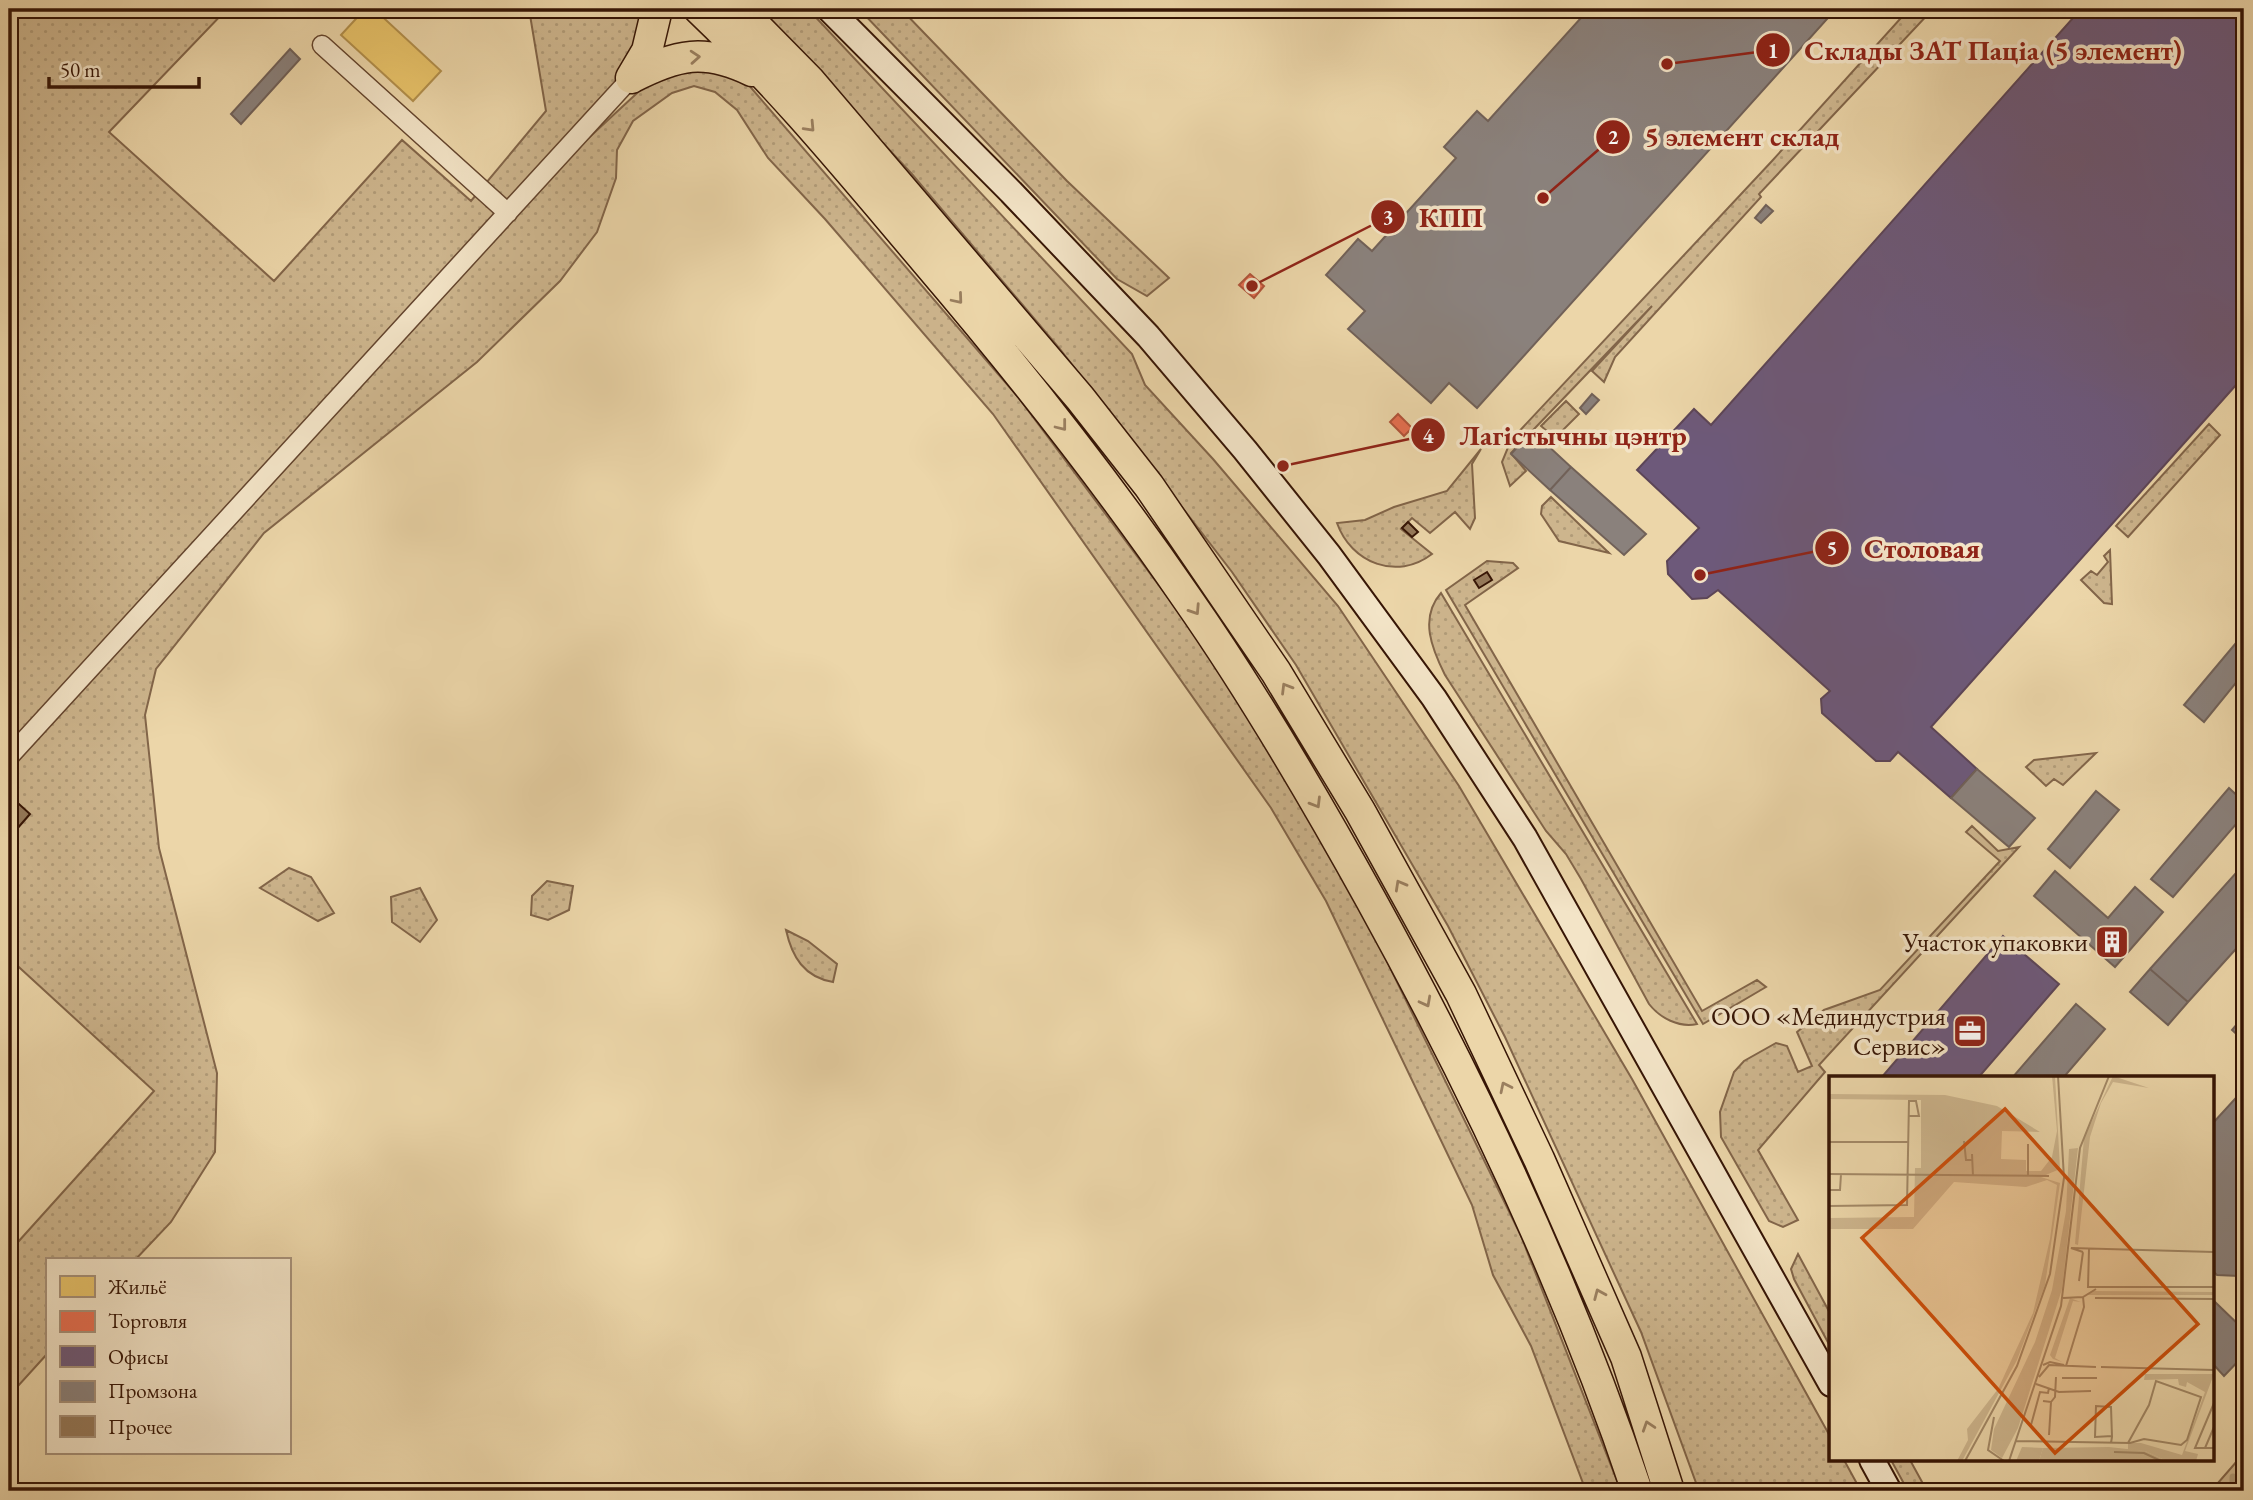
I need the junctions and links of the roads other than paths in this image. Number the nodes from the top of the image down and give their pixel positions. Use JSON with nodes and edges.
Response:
{"nodes":[{"id":1,"x":657,"y":9,"type":"edge"},
{"id":2,"x":699,"y":9,"type":"edge"},
{"id":3,"x":739,"y":9,"type":"edge"},
{"id":4,"x":829,"y":9,"type":"edge"},
{"id":5,"x":322,"y":45,"type":"dead end"},
{"id":6,"x":763,"y":77,"type":"junction"},
{"id":7,"x":631,"y":78,"type":"junction"},
{"id":8,"x":508,"y":213,"type":"junction"},
{"id":9,"x":9,"y":757,"type":"edge"},
{"id":10,"x":1829,"y":1380,"type":"edge"},
{"id":11,"x":1873,"y":1462,"type":"edge"},
{"id":12,"x":1637,"y":1491,"type":"edge"},
{"id":13,"x":1669,"y":1491,"type":"edge"},
{"id":14,"x":1889,"y":1491,"type":"edge"}],
"edges":[{"from":1,"to":7,"type":"highway"},
{"from":2,"to":6,"type":"highway"},
{"from":13,"to":3,"type":"highway","one_way":true},
{"from":4,"to":10,"type":"main road"},
{"from":5,"to":8,"type":"street"},
{"from":7,"to":6,"type":"highway","one_way":true},
{"from":6,"to":12,"type":"highway","one_way":true},
{"from":7,"to":8,"type":"street"},
{"from":8,"to":9,"type":"street"},
{"from":11,"to":14,"type":"main road"}]}
